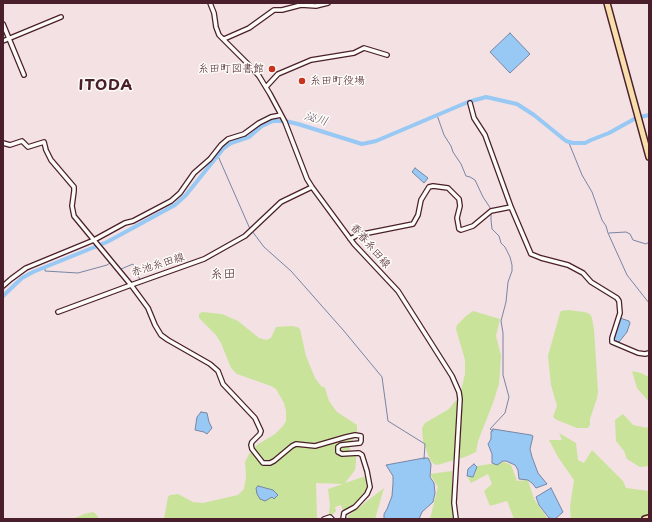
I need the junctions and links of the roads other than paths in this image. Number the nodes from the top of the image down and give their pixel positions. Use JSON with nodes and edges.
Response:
{"nodes":[{"id":1,"x":210,"y":3,"type":"edge"},
{"id":2,"x":328,"y":3,"type":"edge"},
{"id":3,"x":609,"y":3,"type":"edge"},
{"id":4,"x":61,"y":17,"type":"dead end"},
{"id":5,"x":3,"y":24,"type":"edge"},
{"id":6,"x":9,"y":38,"type":"junction"},
{"id":7,"x":224,"y":39,"type":"junction"},
{"id":8,"x":3,"y":41,"type":"edge"},
{"id":9,"x":387,"y":55,"type":"dead end"},
{"id":10,"x":24,"y":75,"type":"dead end"},
{"id":11,"x":266,"y":87,"type":"junction"},
{"id":12,"x":470,"y":103,"type":"dead end"},
{"id":13,"x":281,"y":115,"type":"junction"},
{"id":14,"x":639,"y":117,"type":"junction"},
{"id":15,"x":3,"y":143,"type":"edge"},
{"id":16,"x":649,"y":148,"type":"edge"},
{"id":17,"x":649,"y":157,"type":"edge"},
{"id":18,"x":312,"y":187,"type":"junction"},
{"id":19,"x":511,"y":207,"type":"junction"},
{"id":20,"x":350,"y":239,"type":"junction"},
{"id":21,"x":94,"y":241,"type":"junction"},
{"id":22,"x":131,"y":285,"type":"junction"},
{"id":23,"x":3,"y":286,"type":"edge"},
{"id":24,"x":58,"y":312,"type":"dead end"},
{"id":25,"x":649,"y":353,"type":"edge"},
{"id":26,"x":649,"y":518,"type":"edge"},
{"id":27,"x":324,"y":519,"type":"edge"},
{"id":28,"x":332,"y":519,"type":"edge"},
{"id":29,"x":342,"y":519,"type":"edge"},
{"id":30,"x":456,"y":519,"type":"edge"},
{"id":31,"x":644,"y":519,"type":"edge"}],
"edges":[{"from":1,"to":7,"type":"street","name":"香春糸田線"},
{"from":2,"to":7,"type":"street"},
{"from":3,"to":14,"type":"highway"},
{"from":4,"to":6,"type":"street"},
{"from":5,"to":6,"type":"street"},
{"from":6,"to":8,"type":"street"},
{"from":6,"to":10,"type":"street"},
{"from":7,"to":11,"type":"street","name":"香春糸田線"},
{"from":9,"to":11,"type":"street"},
{"from":11,"to":13,"type":"street","name":"香春糸田線"},
{"from":12,"to":19,"type":"street"},
{"from":13,"to":18,"type":"street","name":"香春糸田線"},
{"from":13,"to":21,"type":"street"},
{"from":14,"to":16,"type":"highway"},
{"from":14,"to":17,"type":"highway"},
{"from":15,"to":21,"type":"street","name":"赤池糸田線"},
{"from":18,"to":20,"type":"street","name":"香春糸田線"},
{"from":18,"to":22,"type":"street","name":"赤池糸田線"},
{"from":19,"to":20,"type":"street"},
{"from":19,"to":25,"type":"street"},
{"from":20,"to":30,"type":"street","name":"香春糸田線"},
{"from":21,"to":22,"type":"street","name":"赤池糸田線"},
{"from":21,"to":23,"type":"street"},
{"from":22,"to":24,"type":"street"},
{"from":22,"to":29,"type":"street"},
{"from":26,"to":31,"type":"highway"},
{"from":27,"to":28,"type":"street"}]}
